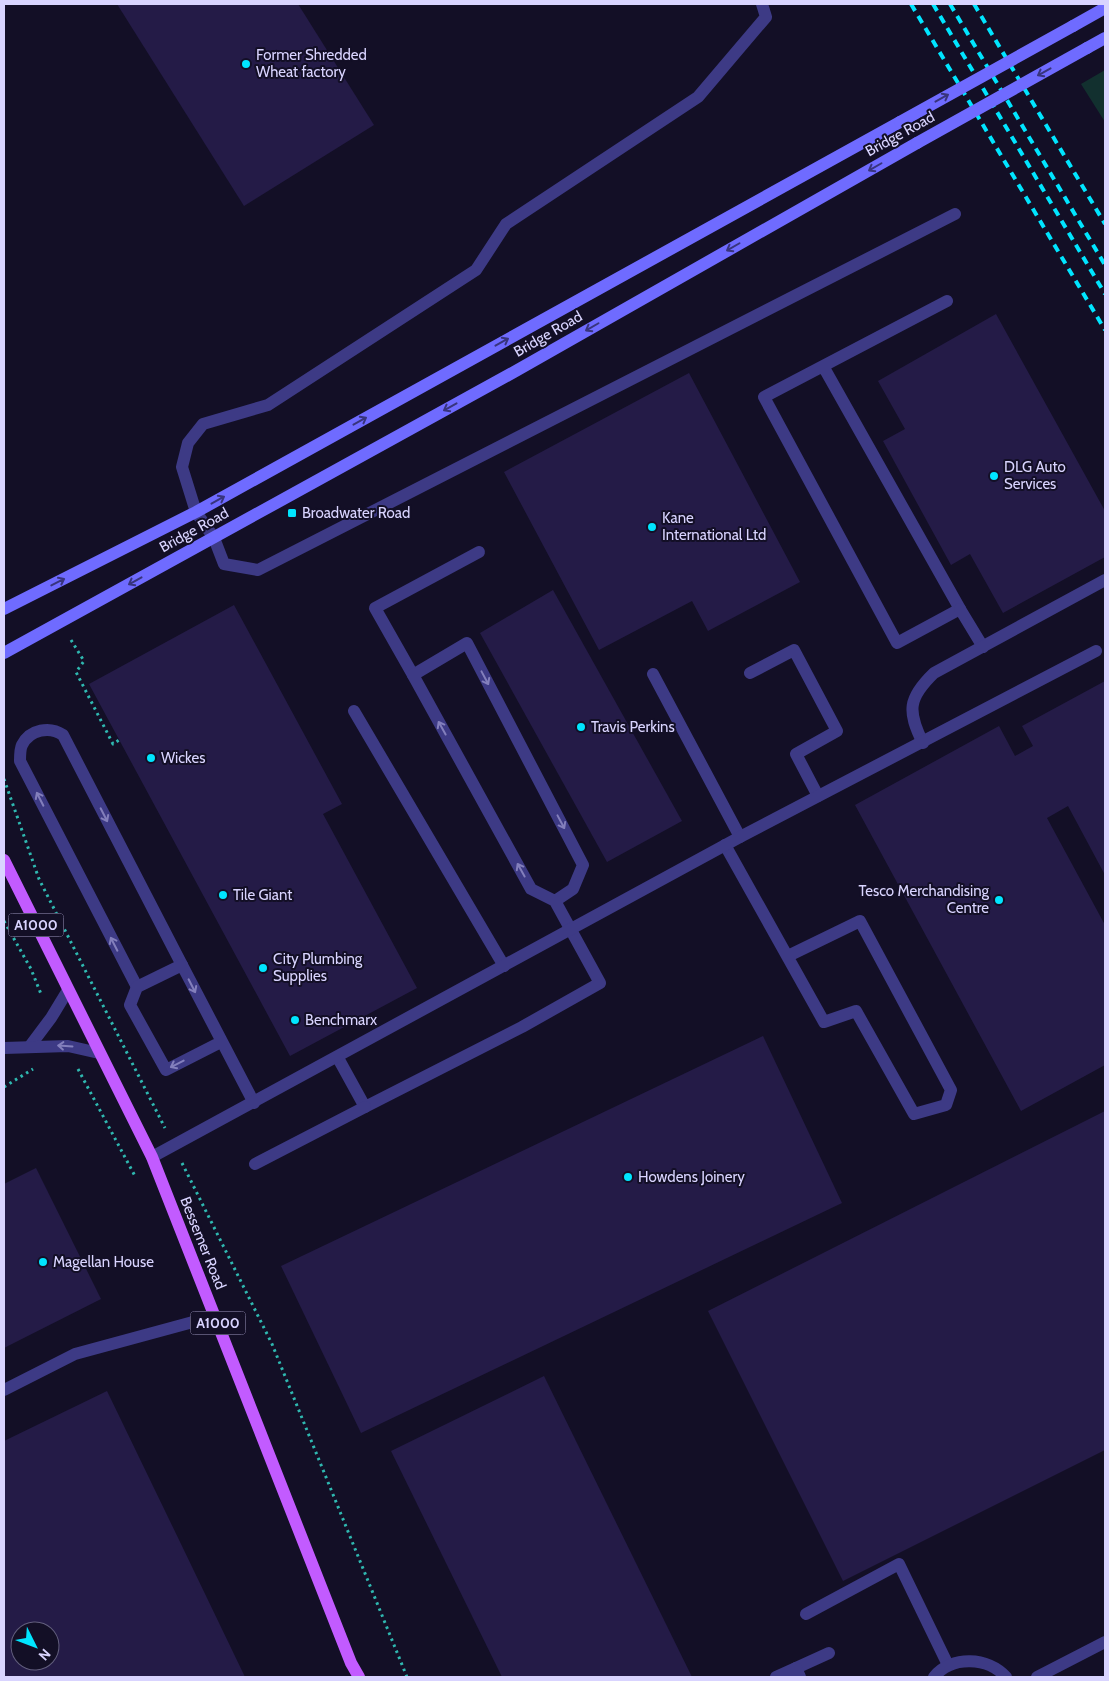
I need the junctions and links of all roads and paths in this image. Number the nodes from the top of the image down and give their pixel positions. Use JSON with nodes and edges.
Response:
{"nodes":[{"id":1,"x":762,"y":4,"type":"edge"},
{"id":2,"x":1105,"y":8,"type":"edge"},
{"id":3,"x":1105,"y":38,"type":"edge"},
{"id":4,"x":955,"y":214,"type":"dead end"},
{"id":5,"x":947,"y":301,"type":"dead end"},
{"id":6,"x":823,"y":366,"type":"junction"},
{"id":7,"x":196,"y":512,"type":"junction"},
{"id":8,"x":214,"y":538,"type":"junction"},
{"id":9,"x":479,"y":552,"type":"dead end"},
{"id":10,"x":1105,"y":580,"type":"edge"},
{"id":11,"x":4,"y":609,"type":"edge"},
{"id":12,"x":960,"y":609,"type":"junction"},
{"id":13,"x":70,"y":637,"type":"dead end"},
{"id":14,"x":983,"y":647,"type":"junction"},
{"id":15,"x":1096,"y":651,"type":"dead end"},
{"id":16,"x":4,"y":653,"type":"edge"},
{"id":17,"x":750,"y":673,"type":"dead end"},
{"id":18,"x":654,"y":674,"type":"dead end"},
{"id":19,"x":412,"y":675,"type":"junction"},
{"id":20,"x":354,"y":711,"type":"dead end"},
{"id":21,"x":119,"y":740,"type":"dead end"},
{"id":22,"x":922,"y":743,"type":"junction"},
{"id":23,"x":4,"y":779,"type":"edge"},
{"id":24,"x":818,"y":796,"type":"junction"},
{"id":25,"x":740,"y":837,"type":"junction"},
{"id":26,"x":725,"y":846,"type":"junction"},
{"id":27,"x":4,"y":860,"type":"edge"},
{"id":28,"x":555,"y":901,"type":"junction"},
{"id":29,"x":4,"y":921,"type":"edge"},
{"id":30,"x":572,"y":929,"type":"junction"},
{"id":31,"x":788,"y":956,"type":"junction"},
{"id":32,"x":182,"y":965,"type":"junction"},
{"id":33,"x":504,"y":966,"type":"junction"},
{"id":34,"x":137,"y":987,"type":"junction"},
{"id":35,"x":68,"y":990,"type":"junction"},
{"id":36,"x":51,"y":1018,"type":"junction"},
{"id":37,"x":221,"y":1042,"type":"junction"},
{"id":38,"x":30,"y":1046,"type":"junction"},
{"id":39,"x":68,"y":1046,"type":"junction"},
{"id":40,"x":4,"y":1048,"type":"edge"},
{"id":41,"x":100,"y":1053,"type":"junction"},
{"id":42,"x":338,"y":1058,"type":"junction"},
{"id":43,"x":38,"y":1068,"type":"dead end"},
{"id":44,"x":4,"y":1087,"type":"edge"},
{"id":45,"x":254,"y":1103,"type":"junction"},
{"id":46,"x":365,"y":1107,"type":"junction"},
{"id":47,"x":160,"y":1117,"type":"dead end"},
{"id":48,"x":152,"y":1157,"type":"junction"},
{"id":49,"x":255,"y":1164,"type":"dead end"},
{"id":50,"x":186,"y":1171,"type":"dead end"},
{"id":51,"x":137,"y":1180,"type":"dead end"},
{"id":52,"x":215,"y":1316,"type":"junction"},
{"id":53,"x":4,"y":1390,"type":"edge"},
{"id":54,"x":806,"y":1614,"type":"dead end"},
{"id":55,"x":1105,"y":1642,"type":"edge"},
{"id":56,"x":830,"y":1654,"type":"dead end"},
{"id":57,"x":351,"y":1663,"type":"junction"},
{"id":58,"x":948,"y":1665,"type":"junction"},
{"id":59,"x":798,"y":1673,"type":"edge"},
{"id":60,"x":350,"y":1677,"type":"edge"},
{"id":61,"x":359,"y":1677,"type":"edge"},
{"id":62,"x":407,"y":1677,"type":"edge"},
{"id":63,"x":776,"y":1677,"type":"edge"},
{"id":64,"x":934,"y":1677,"type":"edge"},
{"id":65,"x":1006,"y":1677,"type":"edge"},
{"id":66,"x":1037,"y":1677,"type":"edge"}],
"edges":[{"from":1,"to":7,"type":"street"},
{"from":7,"to":2,"type":"main road","name":"Bridge Road","one_way":true,"bridge":true},
{"from":3,"to":8,"type":"main road","name":"Bridge Road","one_way":true,"bridge":true},
{"from":4,"to":8,"type":"street"},
{"from":5,"to":6,"type":"street"},
{"from":6,"to":12,"type":"street"},
{"from":6,"to":12,"type":"street"},
{"from":7,"to":8,"type":"street"},
{"from":11,"to":7,"type":"main road","name":"Bridge Road","one_way":true},
{"from":8,"to":16,"type":"main road","name":"Bridge Road","one_way":true},
{"from":9,"to":19,"type":"street"},
{"from":10,"to":14,"type":"street"},
{"from":12,"to":14,"type":"street"},
{"from":13,"to":21,"type":"path"},
{"from":14,"to":22,"type":"street"},
{"from":15,"to":22,"type":"street"},
{"from":17,"to":24,"type":"street"},
{"from":18,"to":25,"type":"street"},
{"from":28,"to":19,"type":"street","one_way":true},
{"from":19,"to":28,"type":"street","one_way":true},
{"from":20,"to":33,"type":"street"},
{"from":22,"to":24,"type":"street"},
{"from":23,"to":47,"type":"path"},
{"from":24,"to":25,"type":"street"},
{"from":25,"to":26,"type":"street"},
{"from":26,"to":30,"type":"street"},
{"from":26,"to":31,"type":"street"},
{"from":27,"to":35,"type":"main road","name":"Bessemer Road","number":"A1000"},
{"from":28,"to":30,"type":"street"},
{"from":29,"to":36,"type":"path"},
{"from":30,"to":33,"type":"street"},
{"from":30,"to":46,"type":"street"},
{"from":31,"to":31,"type":"street"},
{"from":32,"to":34,"type":"street"},
{"from":34,"to":32,"type":"street","one_way":true},
{"from":32,"to":37,"type":"street","one_way":true},
{"from":33,"to":42,"type":"street"},
{"from":37,"to":34,"type":"street","one_way":true},
{"from":35,"to":36,"type":"street"},
{"from":35,"to":41,"type":"main road","name":"Bessemer Road","number":"A1000"},
{"from":36,"to":38,"type":"street"},
{"from":37,"to":45,"type":"street"},
{"from":39,"to":38,"type":"street","one_way":true},
{"from":38,"to":40,"type":"street"},
{"from":39,"to":41,"type":"street"},
{"from":39,"to":51,"type":"path"},
{"from":41,"to":48,"type":"main road","name":"Bessemer Road","number":"A1000"},
{"from":42,"to":45,"type":"street"},
{"from":42,"to":46,"type":"street"},
{"from":43,"to":44,"type":"path"},
{"from":45,"to":48,"type":"street"},
{"from":46,"to":49,"type":"street"},
{"from":48,"to":52,"type":"main road","name":"Bessemer Road","number":"A1000"},
{"from":50,"to":62,"type":"path"},
{"from":52,"to":53,"type":"street"},
{"from":52,"to":57,"type":"main road","name":"Bessemer Road","number":"A1000"},
{"from":54,"to":58,"type":"street"},
{"from":55,"to":66,"type":"street"},
{"from":56,"to":59,"type":"street"},
{"from":57,"to":60,"type":"main road"},
{"from":57,"to":61,"type":"main road","name":"Bessemer Road","number":"A1000"},
{"from":58,"to":64,"type":"street"},
{"from":58,"to":65,"type":"street"},
{"from":59,"to":63,"type":"street"}]}
